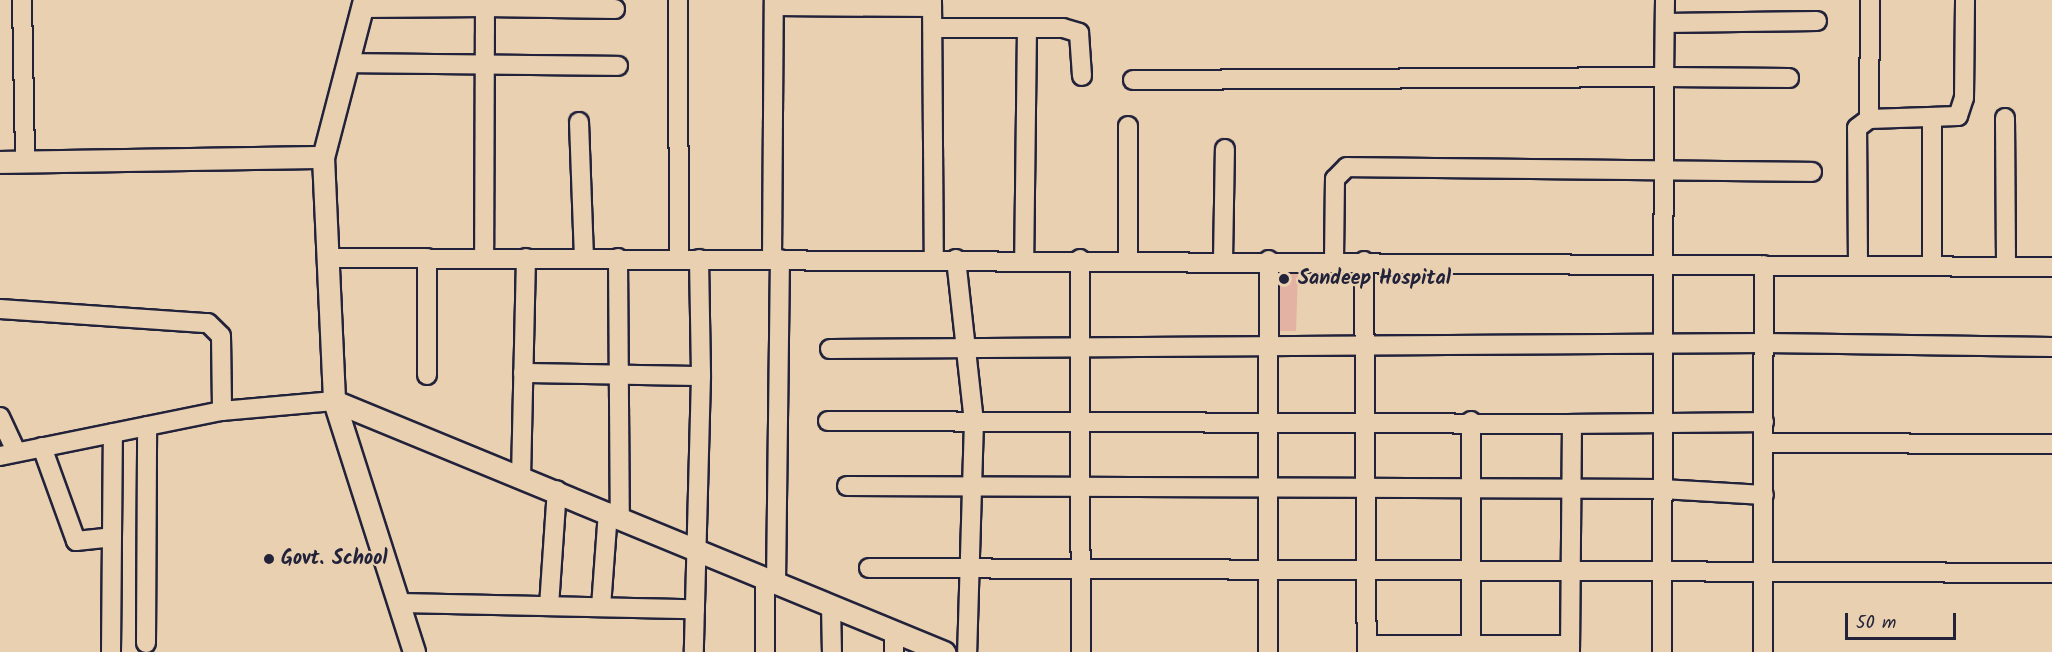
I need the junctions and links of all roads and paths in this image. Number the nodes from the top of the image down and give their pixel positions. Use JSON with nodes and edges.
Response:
{"nodes":[{"id":1,"x":22,"y":0,"type":"edge"},
{"id":2,"x":678,"y":0,"type":"edge"},
{"id":3,"x":1665,"y":0,"type":"edge"},
{"id":4,"x":1870,"y":0,"type":"edge"},
{"id":5,"x":1965,"y":0,"type":"edge"},
{"id":6,"x":774,"y":3,"type":"edge"},
{"id":7,"x":363,"y":4,"type":"edge"},
{"id":8,"x":579,"y":4,"type":"edge"},
{"id":9,"x":932,"y":4,"type":"edge"},
{"id":10,"x":485,"y":7,"type":"junction"},
{"id":11,"x":615,"y":9,"type":"dead end"},
{"id":12,"x":1817,"y":21,"type":"dead end"},
{"id":13,"x":1665,"y":23,"type":"junction"},
{"id":14,"x":933,"y":28,"type":"junction"},
{"id":15,"x":1027,"y":28,"type":"junction"},
{"id":16,"x":348,"y":63,"type":"junction"},
{"id":17,"x":484,"y":65,"type":"junction"},
{"id":18,"x":618,"y":66,"type":"dead end"},
{"id":19,"x":1082,"y":76,"type":"dead end"},
{"id":20,"x":1664,"y":77,"type":"junction"},
{"id":21,"x":1789,"y":78,"type":"dead end"},
{"id":22,"x":1133,"y":80,"type":"dead end"},
{"id":23,"x":2006,"y":118,"type":"dead end"},
{"id":24,"x":1869,"y":119,"type":"junction"},
{"id":25,"x":1932,"y":121,"type":"junction"},
{"id":26,"x":579,"y":122,"type":"dead end"},
{"id":27,"x":1128,"y":126,"type":"dead end"},
{"id":28,"x":1225,"y":149,"type":"dead end"},
{"id":29,"x":323,"y":157,"type":"junction"},
{"id":30,"x":25,"y":161,"type":"junction"},
{"id":31,"x":0,"y":162,"type":"edge"},
{"id":32,"x":1664,"y":168,"type":"junction"},
{"id":33,"x":1812,"y":172,"type":"dead end"},
{"id":34,"x":328,"y":258,"type":"junction"},
{"id":35,"x":427,"y":258,"type":"junction"},
{"id":36,"x":484,"y":258,"type":"junction"},
{"id":37,"x":526,"y":258,"type":"junction"},
{"id":38,"x":584,"y":258,"type":"junction"},
{"id":39,"x":618,"y":258,"type":"junction"},
{"id":40,"x":679,"y":259,"type":"junction"},
{"id":41,"x":699,"y":259,"type":"junction"},
{"id":42,"x":776,"y":259,"type":"junction"},
{"id":43,"x":934,"y":259,"type":"junction"},
{"id":44,"x":956,"y":259,"type":"junction"},
{"id":45,"x":1024,"y":259,"type":"junction"},
{"id":46,"x":1080,"y":259,"type":"junction"},
{"id":47,"x":1128,"y":259,"type":"junction"},
{"id":48,"x":1223,"y":260,"type":"junction"},
{"id":49,"x":1269,"y":260,"type":"junction"},
{"id":50,"x":1334,"y":260,"type":"junction"},
{"id":51,"x":1364,"y":261,"type":"junction"},
{"id":52,"x":1663,"y":264,"type":"junction"},
{"id":53,"x":1764,"y":265,"type":"junction"},
{"id":54,"x":1858,"y":265,"type":"junction"},
{"id":55,"x":1932,"y":266,"type":"junction"},
{"id":56,"x":2006,"y":266,"type":"junction"},
{"id":57,"x":2052,"y":267,"type":"edge"},
{"id":58,"x":0,"y":309,"type":"edge"},
{"id":59,"x":1764,"y":343,"type":"junction"},
{"id":60,"x":1663,"y":344,"type":"junction"},
{"id":61,"x":1080,"y":347,"type":"junction"},
{"id":62,"x":2052,"y":347,"type":"edge"},
{"id":63,"x":966,"y":348,"type":"junction"},
{"id":64,"x":1365,"y":348,"type":"junction"},
{"id":65,"x":830,"y":349,"type":"dead end"},
{"id":66,"x":1268,"y":349,"type":"junction"},
{"id":67,"x":523,"y":373,"type":"junction"},
{"id":68,"x":427,"y":375,"type":"dead end"},
{"id":69,"x":620,"y":375,"type":"junction"},
{"id":70,"x":701,"y":376,"type":"junction"},
{"id":71,"x":334,"y":401,"type":"junction"},
{"id":72,"x":222,"y":411,"type":"junction"},
{"id":73,"x":0,"y":417,"type":"edge"},
{"id":74,"x":1081,"y":419,"type":"junction"},
{"id":75,"x":1365,"y":420,"type":"junction"},
{"id":76,"x":1471,"y":421,"type":"junction"},
{"id":77,"x":828,"y":422,"type":"dead end"},
{"id":78,"x":974,"y":422,"type":"junction"},
{"id":79,"x":1764,"y":422,"type":"junction"},
{"id":80,"x":1268,"y":423,"type":"junction"},
{"id":81,"x":1572,"y":424,"type":"junction"},
{"id":82,"x":1663,"y":424,"type":"junction"},
{"id":83,"x":147,"y":426,"type":"junction"},
{"id":84,"x":113,"y":433,"type":"junction"},
{"id":85,"x":1764,"y":443,"type":"junction"},
{"id":86,"x":2052,"y":444,"type":"edge"},
{"id":87,"x":42,"y":447,"type":"junction"},
{"id":88,"x":8,"y":454,"type":"edge"},
{"id":89,"x":521,"y":478,"type":"junction"},
{"id":90,"x":847,"y":486,"type":"dead end"},
{"id":91,"x":973,"y":486,"type":"junction"},
{"id":92,"x":1081,"y":487,"type":"junction"},
{"id":93,"x":1268,"y":488,"type":"junction"},
{"id":94,"x":1365,"y":488,"type":"junction"},
{"id":95,"x":1471,"y":488,"type":"junction"},
{"id":96,"x":1571,"y":489,"type":"junction"},
{"id":97,"x":1662,"y":489,"type":"junction"},
{"id":98,"x":557,"y":490,"type":"junction"},
{"id":99,"x":1764,"y":495,"type":"junction"},
{"id":100,"x":614,"y":514,"type":"junction"},
{"id":101,"x":112,"y":537,"type":"junction"},
{"id":102,"x":696,"y":549,"type":"junction"},
{"id":103,"x":1081,"y":566,"type":"junction"},
{"id":104,"x":1268,"y":566,"type":"junction"},
{"id":105,"x":1570,"y":567,"type":"junction"},
{"id":106,"x":869,"y":568,"type":"dead end"},
{"id":107,"x":1471,"y":568,"type":"junction"},
{"id":108,"x":1662,"y":568,"type":"junction"},
{"id":109,"x":972,"y":569,"type":"junction"},
{"id":110,"x":1365,"y":570,"type":"junction"},
{"id":111,"x":1763,"y":572,"type":"junction"},
{"id":112,"x":2052,"y":573,"type":"edge"},
{"id":113,"x":771,"y":581,"type":"junction"},
{"id":114,"x":398,"y":603,"type":"junction"},
{"id":115,"x":549,"y":606,"type":"junction"},
{"id":116,"x":831,"y":606,"type":"junction"},
{"id":117,"x":601,"y":608,"type":"junction"},
{"id":118,"x":695,"y":609,"type":"junction"},
{"id":119,"x":894,"y":642,"type":"edge"},
{"id":120,"x":146,"y":643,"type":"dead end"},
{"id":121,"x":1471,"y":644,"type":"junction"},
{"id":122,"x":1367,"y":648,"type":"edge"},
{"id":123,"x":1570,"y":648,"type":"edge"},
{"id":124,"x":111,"y":652,"type":"edge"},
{"id":125,"x":414,"y":652,"type":"edge"},
{"id":126,"x":694,"y":652,"type":"edge"},
{"id":127,"x":765,"y":652,"type":"edge"},
{"id":128,"x":832,"y":652,"type":"edge"},
{"id":129,"x":944,"y":652,"type":"edge"},
{"id":130,"x":967,"y":652,"type":"edge"},
{"id":131,"x":1081,"y":652,"type":"edge"},
{"id":132,"x":1268,"y":652,"type":"edge"},
{"id":133,"x":1662,"y":652,"type":"edge"},
{"id":134,"x":1763,"y":652,"type":"edge"}],
"edges":[{"from":1,"to":30,"type":"street"},
{"from":2,"to":40,"type":"street"},
{"from":3,"to":13,"type":"street"},
{"from":4,"to":24,"type":"street"},
{"from":5,"to":25,"type":"street"},
{"from":6,"to":9,"type":"street"},
{"from":6,"to":42,"type":"street"},
{"from":7,"to":10,"type":"street"},
{"from":7,"to":16,"type":"street"},
{"from":8,"to":10,"type":"street"},
{"from":8,"to":11,"type":"street"},
{"from":9,"to":14,"type":"street"},
{"from":10,"to":17,"type":"street"},
{"from":12,"to":13,"type":"street"},
{"from":13,"to":20,"type":"street"},
{"from":14,"to":15,"type":"street"},
{"from":14,"to":43,"type":"street"},
{"from":15,"to":19,"type":"street"},
{"from":15,"to":45,"type":"street"},
{"from":16,"to":17,"type":"street"},
{"from":16,"to":29,"type":"street"},
{"from":17,"to":18,"type":"street"},
{"from":17,"to":36,"type":"street"},
{"from":20,"to":21,"type":"street"},
{"from":20,"to":22,"type":"street"},
{"from":20,"to":32,"type":"street"},
{"from":23,"to":56,"type":"street"},
{"from":24,"to":25,"type":"street"},
{"from":24,"to":54,"type":"street"},
{"from":25,"to":55,"type":"street"},
{"from":26,"to":38,"type":"street"},
{"from":27,"to":47,"type":"street"},
{"from":28,"to":48,"type":"street"},
{"from":29,"to":30,"type":"street"},
{"from":29,"to":34,"type":"street"},
{"from":30,"to":31,"type":"street"},
{"from":32,"to":33,"type":"street"},
{"from":32,"to":50,"type":"street"},
{"from":32,"to":52,"type":"street"},
{"from":34,"to":35,"type":"street"},
{"from":34,"to":71,"type":"street"},
{"from":35,"to":36,"type":"street"},
{"from":35,"to":68,"type":"street"},
{"from":36,"to":37,"type":"street"},
{"from":37,"to":38,"type":"street"},
{"from":37,"to":67,"type":"street"},
{"from":38,"to":39,"type":"street"},
{"from":39,"to":40,"type":"street"},
{"from":39,"to":69,"type":"street"},
{"from":40,"to":41,"type":"street"},
{"from":41,"to":42,"type":"street"},
{"from":41,"to":70,"type":"street"},
{"from":42,"to":43,"type":"street"},
{"from":42,"to":113,"type":"street"},
{"from":43,"to":44,"type":"street"},
{"from":44,"to":45,"type":"street"},
{"from":44,"to":63,"type":"street"},
{"from":45,"to":46,"type":"street"},
{"from":46,"to":47,"type":"street"},
{"from":46,"to":61,"type":"street"},
{"from":47,"to":48,"type":"street"},
{"from":48,"to":49,"type":"street"},
{"from":49,"to":50,"type":"street"},
{"from":49,"to":66,"type":"street"},
{"from":50,"to":51,"type":"street"},
{"from":51,"to":52,"type":"street"},
{"from":51,"to":64,"type":"street"},
{"from":52,"to":53,"type":"street"},
{"from":52,"to":60,"type":"street"},
{"from":53,"to":54,"type":"street"},
{"from":53,"to":59,"type":"street"},
{"from":54,"to":55,"type":"street"},
{"from":55,"to":56,"type":"street"},
{"from":56,"to":57,"type":"street"},
{"from":58,"to":72,"type":"street"},
{"from":59,"to":60,"type":"street"},
{"from":59,"to":62,"type":"street"},
{"from":59,"to":79,"type":"street"},
{"from":60,"to":64,"type":"street"},
{"from":60,"to":82,"type":"street"},
{"from":61,"to":63,"type":"street"},
{"from":61,"to":66,"type":"street"},
{"from":61,"to":74,"type":"street"},
{"from":63,"to":65,"type":"street"},
{"from":63,"to":78,"type":"street"},
{"from":64,"to":66,"type":"street"},
{"from":64,"to":75,"type":"street"},
{"from":66,"to":80,"type":"street"},
{"from":67,"to":69,"type":"street"},
{"from":67,"to":89,"type":"street"},
{"from":69,"to":70,"type":"street"},
{"from":69,"to":100,"type":"street"},
{"from":70,"to":102,"type":"street"},
{"from":71,"to":72,"type":"street"},
{"from":71,"to":89,"type":"street"},
{"from":71,"to":114,"type":"street"},
{"from":72,"to":83,"type":"street"},
{"from":73,"to":88,"type":"street"},
{"from":74,"to":78,"type":"street"},
{"from":74,"to":80,"type":"street"},
{"from":74,"to":92,"type":"street"},
{"from":75,"to":76,"type":"street"},
{"from":75,"to":80,"type":"street"},
{"from":75,"to":94,"type":"street"},
{"from":76,"to":81,"type":"street"},
{"from":76,"to":95,"type":"street"},
{"from":77,"to":78,"type":"street"},
{"from":78,"to":91,"type":"street"},
{"from":79,"to":82,"type":"street"},
{"from":79,"to":85,"type":"street"},
{"from":80,"to":93,"type":"street"},
{"from":81,"to":82,"type":"street"},
{"from":81,"to":96,"type":"street"},
{"from":82,"to":97,"type":"street"},
{"from":83,"to":84,"type":"street"},
{"from":83,"to":120,"type":"street"},
{"from":84,"to":87,"type":"street"},
{"from":84,"to":101,"type":"street"},
{"from":85,"to":86,"type":"street"},
{"from":85,"to":99,"type":"street"},
{"from":87,"to":88,"type":"street"},
{"from":87,"to":101,"type":"street"},
{"from":89,"to":98,"type":"street"},
{"from":90,"to":91,"type":"street"},
{"from":91,"to":92,"type":"street"},
{"from":91,"to":109,"type":"street"},
{"from":92,"to":93,"type":"street"},
{"from":92,"to":103,"type":"street"},
{"from":93,"to":94,"type":"street"},
{"from":93,"to":104,"type":"street"},
{"from":94,"to":95,"type":"street"},
{"from":94,"to":110,"type":"street"},
{"from":95,"to":96,"type":"street"},
{"from":95,"to":107,"type":"street"},
{"from":96,"to":97,"type":"street"},
{"from":96,"to":105,"type":"street"},
{"from":97,"to":99,"type":"street"},
{"from":97,"to":108,"type":"street"},
{"from":98,"to":100,"type":"street"},
{"from":98,"to":115,"type":"street"},
{"from":99,"to":111,"type":"street"},
{"from":100,"to":102,"type":"street"},
{"from":100,"to":117,"type":"street"},
{"from":101,"to":124,"type":"street"},
{"from":102,"to":113,"type":"street"},
{"from":102,"to":118,"type":"street"},
{"from":103,"to":104,"type":"street"},
{"from":103,"to":109,"type":"street"},
{"from":103,"to":131,"type":"street"},
{"from":104,"to":110,"type":"street"},
{"from":104,"to":132,"type":"street"},
{"from":105,"to":107,"type":"street"},
{"from":105,"to":108,"type":"street"},
{"from":105,"to":123,"type":"street"},
{"from":106,"to":109,"type":"street"},
{"from":107,"to":110,"type":"street"},
{"from":107,"to":121,"type":"street"},
{"from":108,"to":111,"type":"street"},
{"from":108,"to":133,"type":"street"},
{"from":109,"to":130,"type":"street"},
{"from":110,"to":122,"type":"street"},
{"from":111,"to":112,"type":"street"},
{"from":111,"to":134,"type":"street"},
{"from":113,"to":116,"type":"street"},
{"from":113,"to":127,"type":"street"},
{"from":114,"to":115,"type":"street"},
{"from":114,"to":125,"type":"street"},
{"from":115,"to":117,"type":"street"},
{"from":116,"to":119,"type":"street"},
{"from":116,"to":128,"type":"street"},
{"from":117,"to":118,"type":"street"},
{"from":118,"to":126,"type":"street"},
{"from":119,"to":129,"type":"street"},
{"from":121,"to":122,"type":"street"},
{"from":121,"to":123,"type":"street"}]}
